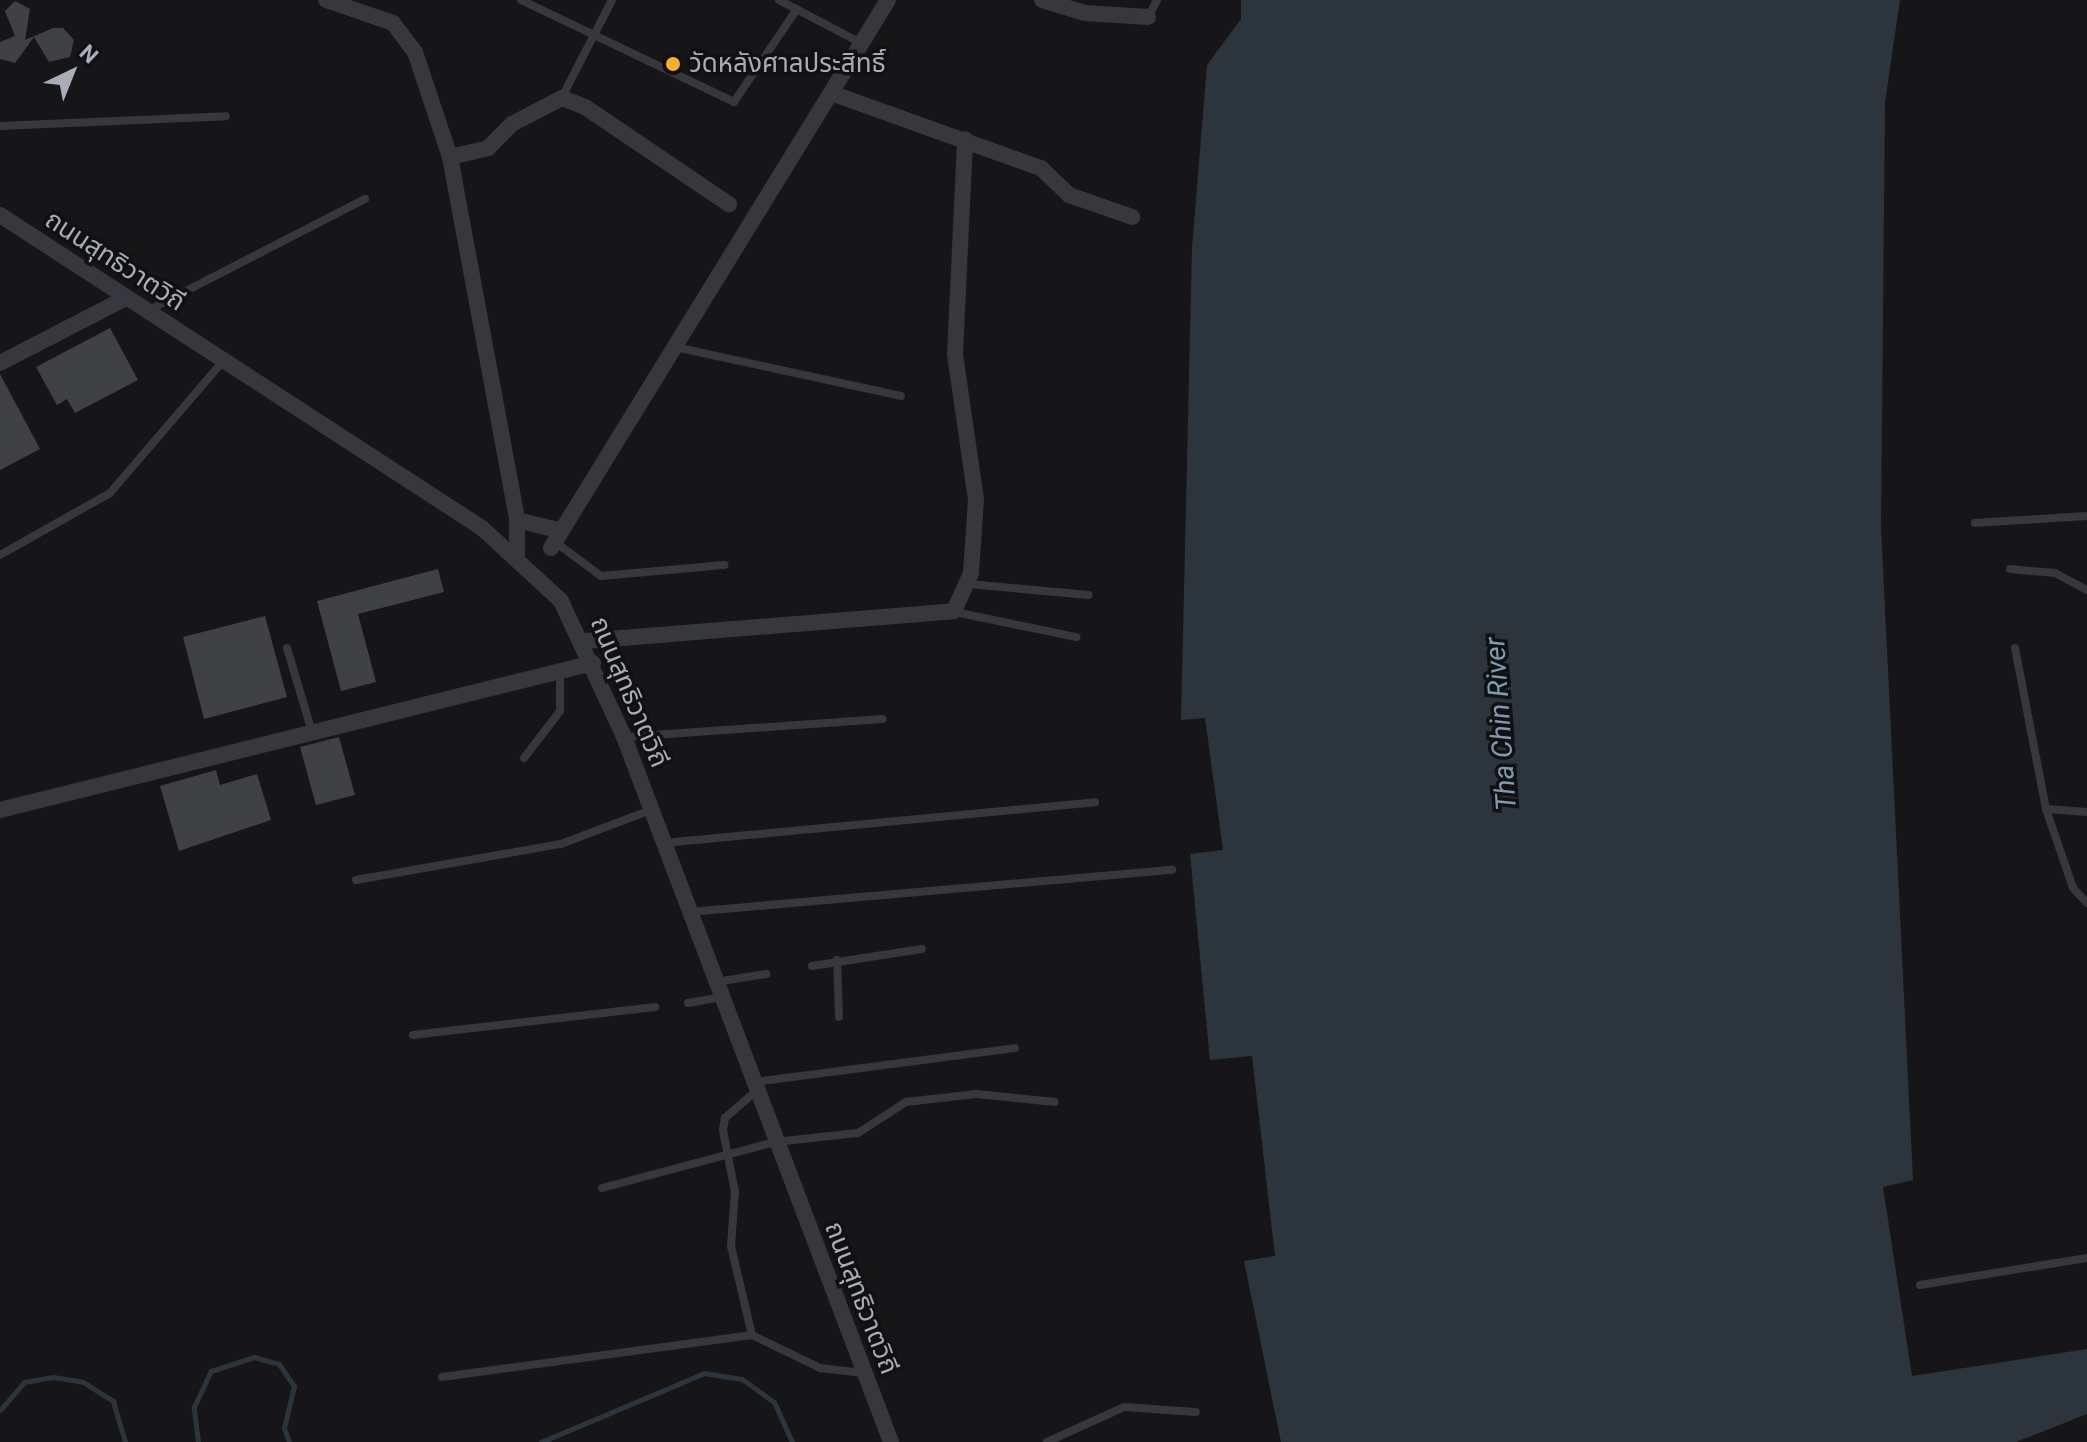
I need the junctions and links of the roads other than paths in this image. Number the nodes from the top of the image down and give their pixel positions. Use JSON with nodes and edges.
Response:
{"nodes":[{"id":1,"x":326,"y":0,"type":"edge"},
{"id":2,"x":521,"y":0,"type":"edge"},
{"id":3,"x":612,"y":0,"type":"edge"},
{"id":4,"x":779,"y":0,"type":"edge"},
{"id":5,"x":888,"y":0,"type":"edge"},
{"id":6,"x":1042,"y":0,"type":"edge"},
{"id":7,"x":1157,"y":0,"type":"edge"},
{"id":8,"x":351,"y":4,"type":"edge"},
{"id":9,"x":797,"y":9,"type":"junction"},
{"id":10,"x":1148,"y":17,"type":"joint"},
{"id":11,"x":594,"y":36,"type":"junction"},
{"id":12,"x":861,"y":43,"type":"junction"},
{"id":13,"x":831,"y":93,"type":"junction"},
{"id":14,"x":562,"y":98,"type":"junction"},
{"id":15,"x":226,"y":116,"type":"dead end"},
{"id":16,"x":0,"y":126,"type":"edge"},
{"id":17,"x":965,"y":139,"type":"junction"},
{"id":18,"x":450,"y":157,"type":"junction"},
{"id":19,"x":365,"y":199,"type":"dead end"},
{"id":20,"x":0,"y":215,"type":"edge"},
{"id":21,"x":1132,"y":217,"type":"dead end"},
{"id":22,"x":753,"y":220,"type":"junction"},
{"id":23,"x":126,"y":298,"type":"junction"},
{"id":24,"x":148,"y":311,"type":"junction"},
{"id":25,"x":675,"y":347,"type":"junction"},
{"id":26,"x":224,"y":360,"type":"junction"},
{"id":27,"x":0,"y":363,"type":"edge"},
{"id":28,"x":901,"y":396,"type":"dead end"},
{"id":29,"x":2087,"y":516,"type":"edge"},
{"id":30,"x":517,"y":520,"type":"junction"},
{"id":31,"x":1975,"y":523,"type":"dead end"},
{"id":32,"x":553,"y":545,"type":"junction"},
{"id":33,"x":0,"y":555,"type":"edge"},
{"id":34,"x":517,"y":555,"type":"junction"},
{"id":35,"x":725,"y":565,"type":"dead end"},
{"id":36,"x":2010,"y":569,"type":"dead end"},
{"id":37,"x":535,"y":573,"type":"junction"},
{"id":38,"x":968,"y":584,"type":"junction"},
{"id":39,"x":2087,"y":590,"type":"edge"},
{"id":40,"x":1088,"y":595,"type":"dead end"},
{"id":41,"x":954,"y":611,"type":"junction"},
{"id":42,"x":1076,"y":637,"type":"dead end"},
{"id":43,"x":585,"y":641,"type":"junction"},
{"id":44,"x":287,"y":648,"type":"dead end"},
{"id":45,"x":2015,"y":648,"type":"dead end"},
{"id":46,"x":593,"y":663,"type":"junction"},
{"id":47,"x":560,"y":671,"type":"junction"},
{"id":48,"x":882,"y":719,"type":"dead end"},
{"id":49,"x":312,"y":732,"type":"junction"},
{"id":50,"x":624,"y":737,"type":"junction"},
{"id":51,"x":524,"y":758,"type":"dead end"},
{"id":52,"x":1095,"y":802,"type":"dead end"},
{"id":53,"x":2046,"y":809,"type":"junction"},
{"id":54,"x":0,"y":810,"type":"edge"},
{"id":55,"x":651,"y":810,"type":"junction"},
{"id":56,"x":2087,"y":812,"type":"edge"},
{"id":57,"x":664,"y":843,"type":"junction"},
{"id":58,"x":1172,"y":870,"type":"dead end"},
{"id":59,"x":356,"y":880,"type":"dead end"},
{"id":60,"x":2087,"y":903,"type":"edge"},
{"id":61,"x":688,"y":912,"type":"junction"},
{"id":62,"x":922,"y":949,"type":"dead end"},
{"id":63,"x":837,"y":960,"type":"junction"},
{"id":64,"x":812,"y":966,"type":"dead end"},
{"id":65,"x":766,"y":974,"type":"dead end"},
{"id":66,"x":719,"y":990,"type":"junction"},
{"id":67,"x":688,"y":1003,"type":"dead end"},
{"id":68,"x":655,"y":1007,"type":"dead end"},
{"id":69,"x":839,"y":1017,"type":"dead end"},
{"id":70,"x":413,"y":1035,"type":"dead end"},
{"id":71,"x":1015,"y":1048,"type":"dead end"},
{"id":72,"x":754,"y":1086,"type":"junction"},
{"id":73,"x":1055,"y":1102,"type":"dead end"},
{"id":74,"x":775,"y":1142,"type":"junction"},
{"id":75,"x":728,"y":1157,"type":"junction"},
{"id":76,"x":602,"y":1188,"type":"dead end"},
{"id":77,"x":2087,"y":1258,"type":"edge"},
{"id":78,"x":1920,"y":1285,"type":"dead end"},
{"id":79,"x":752,"y":1335,"type":"junction"},
{"id":80,"x":864,"y":1373,"type":"junction"},
{"id":81,"x":442,"y":1377,"type":"dead end"},
{"id":82,"x":1196,"y":1412,"type":"dead end"},
{"id":83,"x":891,"y":1442,"type":"edge"},
{"id":84,"x":1047,"y":1442,"type":"edge"}],
"edges":[{"from":1,"to":8,"type":"street"},
{"from":2,"to":11,"type":"lane"},
{"from":3,"to":11,"type":"lane"},
{"from":4,"to":9,"type":"lane"},
{"from":5,"to":12,"type":"street"},
{"from":6,"to":10,"type":"street"},
{"from":7,"to":10,"type":"lane"},
{"from":8,"to":18,"type":"street"},
{"from":9,"to":11,"type":"lane"},
{"from":9,"to":12,"type":"lane"},
{"from":11,"to":14,"type":"lane"},
{"from":12,"to":13,"type":"street"},
{"from":13,"to":17,"type":"street"},
{"from":13,"to":22,"type":"street"},
{"from":14,"to":18,"type":"street"},
{"from":14,"to":22,"type":"street"},
{"from":15,"to":16,"type":"lane"},
{"from":17,"to":21,"type":"street"},
{"from":17,"to":38,"type":"street"},
{"from":18,"to":30,"type":"street"},
{"from":19,"to":24,"type":"lane"},
{"from":20,"to":23,"type":"street","name":"ถนนสุทธิวาตวิถี"},
{"from":22,"to":25,"type":"street"},
{"from":23,"to":24,"type":"street","name":"ถนนสุทธิวาตวิถี"},
{"from":23,"to":27,"type":"street"},
{"from":24,"to":26,"type":"street","name":"ถนนสุทธิวาตวิถี"},
{"from":25,"to":28,"type":"lane"},
{"from":25,"to":32,"type":"street"},
{"from":26,"to":33,"type":"lane"},
{"from":26,"to":34,"type":"street","name":"ถนนสุทธิวาตวิถี"},
{"from":29,"to":31,"type":"lane"},
{"from":30,"to":32,"type":"street"},
{"from":30,"to":34,"type":"street"},
{"from":32,"to":35,"type":"lane"},
{"from":32,"to":37,"type":"street"},
{"from":34,"to":37,"type":"street","name":"ถนนสุทธิวาตวิถี"},
{"from":36,"to":39,"type":"lane"},
{"from":37,"to":43,"type":"street","name":"ถนนสุทธิวาตวิถี"},
{"from":38,"to":40,"type":"lane"},
{"from":38,"to":41,"type":"street"},
{"from":41,"to":42,"type":"lane"},
{"from":41,"to":43,"type":"street"},
{"from":43,"to":46,"type":"street","name":"ถนนสุทธิวาตวิถี"},
{"from":44,"to":49,"type":"lane"},
{"from":45,"to":53,"type":"lane"},
{"from":46,"to":47,"type":"street"},
{"from":46,"to":50,"type":"street","name":"ถนนสุทธิวาตวิถี"},
{"from":47,"to":49,"type":"street"},
{"from":47,"to":51,"type":"lane"},
{"from":48,"to":50,"type":"lane"},
{"from":49,"to":54,"type":"street"},
{"from":50,"to":55,"type":"street","name":"ถนนสุทธิวาตวิถี"},
{"from":52,"to":57,"type":"lane"},
{"from":53,"to":56,"type":"lane"},
{"from":53,"to":60,"type":"lane"},
{"from":55,"to":57,"type":"street","name":"ถนนสุทธิวาตวิถี"},
{"from":55,"to":59,"type":"lane"},
{"from":57,"to":61,"type":"street","name":"ถนนสุทธิวาตวิถี"},
{"from":58,"to":61,"type":"lane"},
{"from":61,"to":66,"type":"street","name":"ถนนสุทธิวาตวิถี"},
{"from":62,"to":63,"type":"lane"},
{"from":63,"to":64,"type":"lane"},
{"from":63,"to":69,"type":"lane"},
{"from":65,"to":66,"type":"lane"},
{"from":66,"to":67,"type":"lane"},
{"from":66,"to":72,"type":"street","name":"ถนนสุทธิวาตวิถี"},
{"from":68,"to":70,"type":"lane"},
{"from":71,"to":72,"type":"lane"},
{"from":72,"to":74,"type":"street","name":"ถนนสุทธิวาตวิถี"},
{"from":72,"to":75,"type":"lane"},
{"from":73,"to":74,"type":"lane"},
{"from":74,"to":75,"type":"lane"},
{"from":74,"to":80,"type":"street","name":"ถนนสุทธิวาตวิถี"},
{"from":75,"to":76,"type":"lane"},
{"from":75,"to":79,"type":"lane"},
{"from":77,"to":78,"type":"lane"},
{"from":79,"to":80,"type":"lane"},
{"from":79,"to":81,"type":"lane"},
{"from":80,"to":83,"type":"street","name":"ถนนสุทธิวาตวิถี"},
{"from":82,"to":84,"type":"lane"}]}
